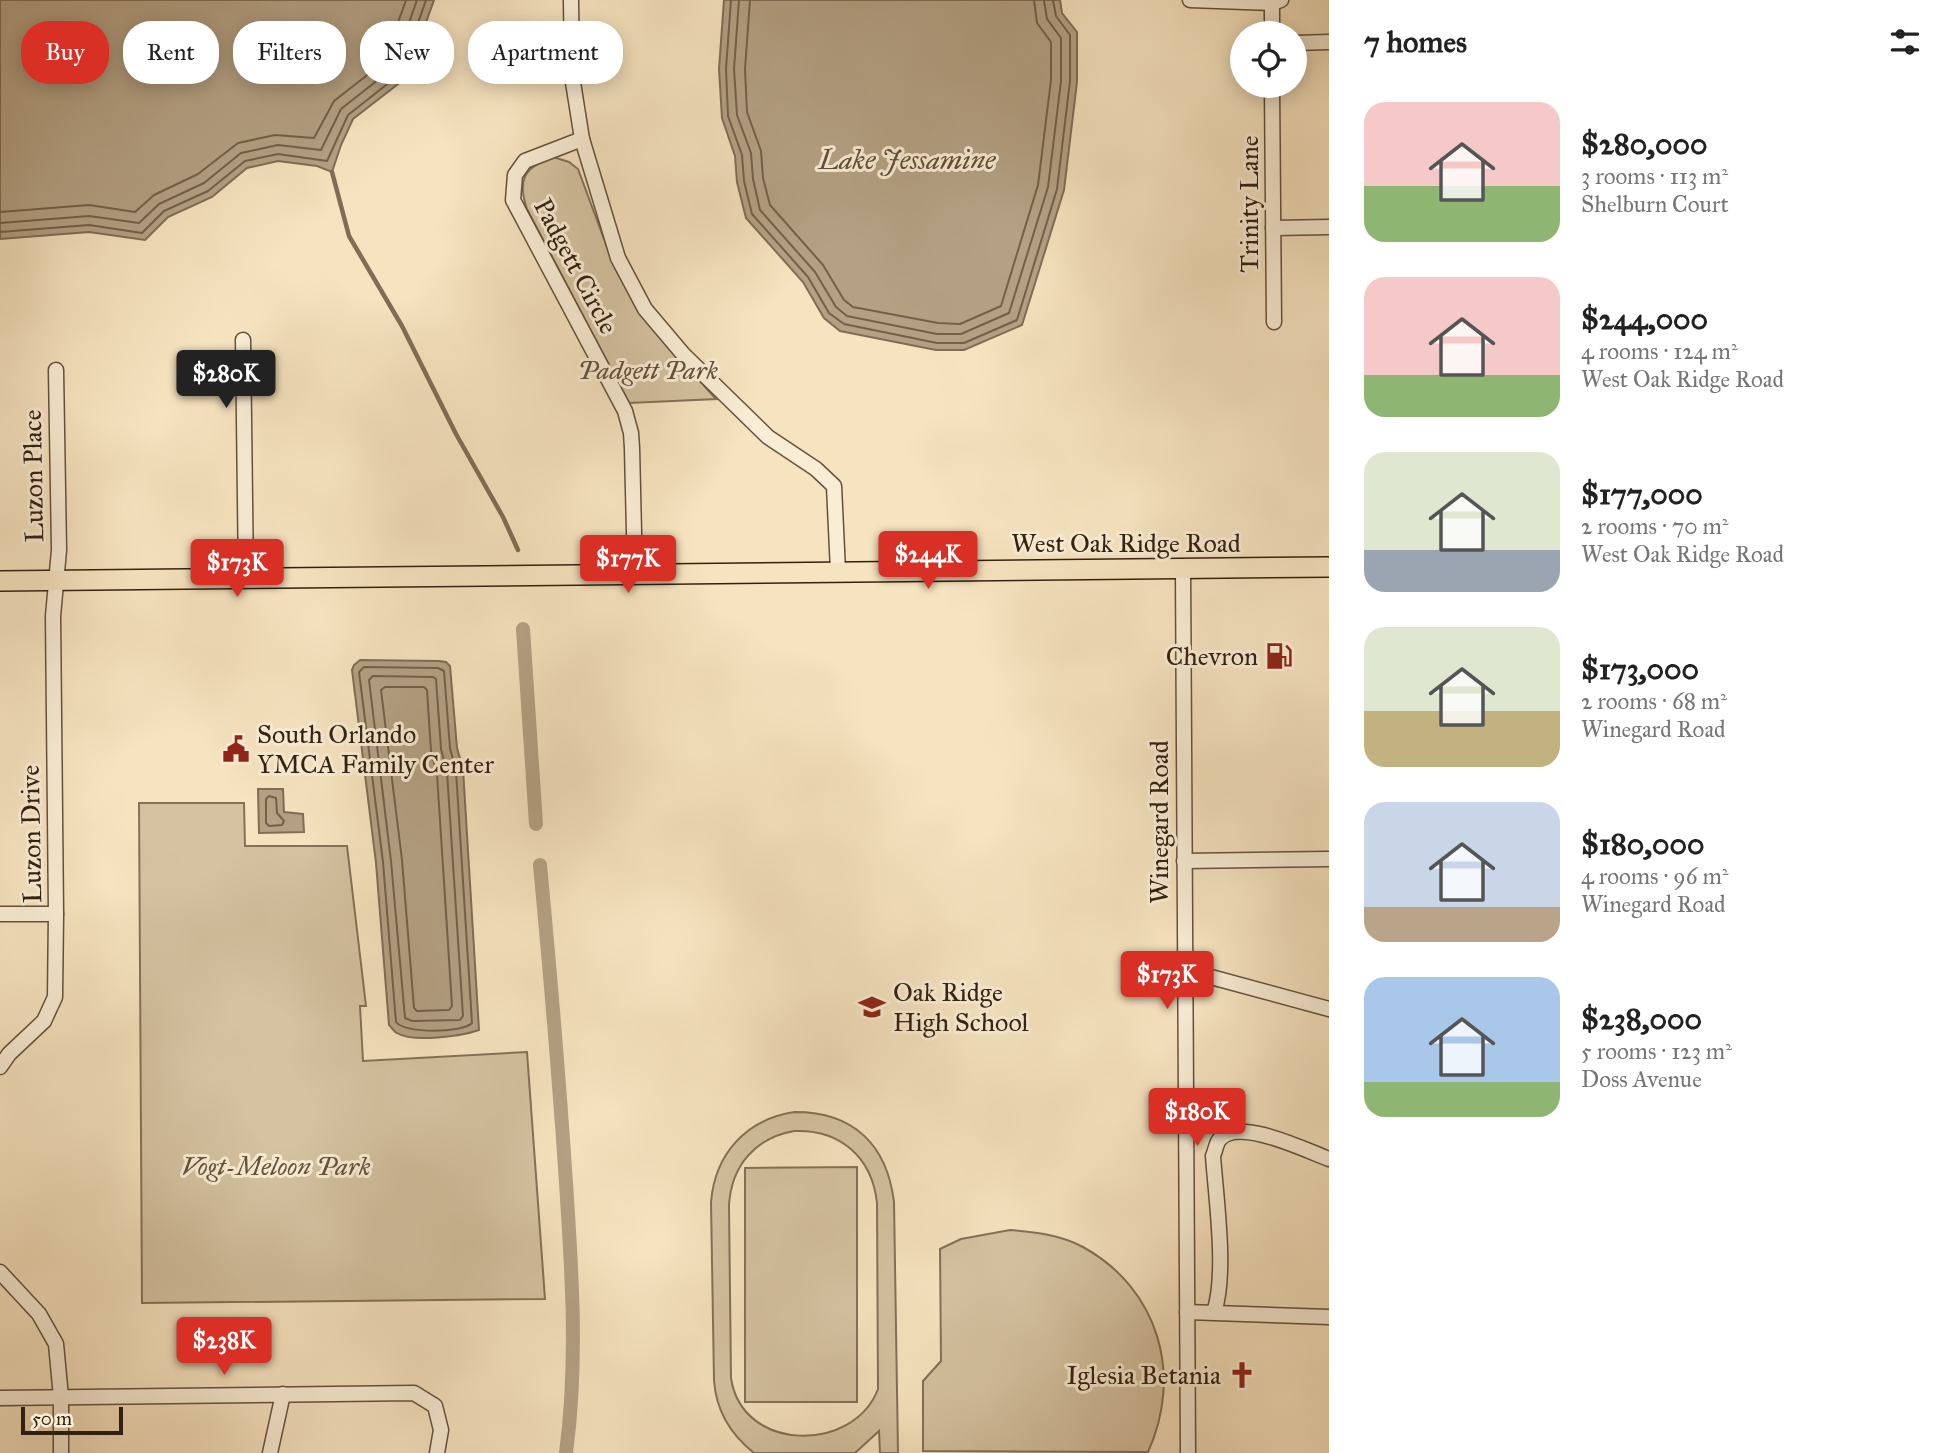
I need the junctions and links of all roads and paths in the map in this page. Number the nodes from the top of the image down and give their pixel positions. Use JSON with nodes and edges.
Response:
{"nodes":[{"id":1,"x":571,"y":0,"type":"edge"},
{"id":2,"x":1190,"y":0,"type":"edge"},
{"id":3,"x":1277,"y":1,"type":"edge"},
{"id":4,"x":1274,"y":21,"type":"edge"},
{"id":5,"x":1329,"y":42,"type":"edge"},
{"id":6,"x":1307,"y":43,"type":"edge"},
{"id":7,"x":1272,"y":98,"type":"edge"},
{"id":8,"x":582,"y":139,"type":"junction"},
{"id":9,"x":1329,"y":227,"type":"edge"},
{"id":10,"x":1273,"y":228,"type":"junction"},
{"id":11,"x":1274,"y":322,"type":"dead end"},
{"id":12,"x":243,"y":341,"type":"dead end"},
{"id":13,"x":56,"y":370,"type":"dead end"},
{"id":14,"x":1329,"y":567,"type":"edge"},
{"id":15,"x":1183,"y":568,"type":"junction"},
{"id":16,"x":838,"y":571,"type":"junction"},
{"id":17,"x":635,"y":575,"type":"junction"},
{"id":18,"x":246,"y":578,"type":"junction"},
{"id":19,"x":56,"y":580,"type":"junction"},
{"id":20,"x":0,"y":581,"type":"edge"},
{"id":21,"x":1329,"y":859,"type":"edge"},
{"id":22,"x":1184,"y":861,"type":"junction"},
{"id":23,"x":0,"y":914,"type":"edge"},
{"id":24,"x":56,"y":914,"type":"junction"},
{"id":25,"x":1185,"y":970,"type":"junction"},
{"id":26,"x":1329,"y":1009,"type":"edge"},
{"id":27,"x":0,"y":1066,"type":"edge"},
{"id":28,"x":1329,"y":1159,"type":"edge"},
{"id":29,"x":0,"y":1272,"type":"edge"},
{"id":30,"x":1187,"y":1312,"type":"junction"},
{"id":31,"x":1214,"y":1312,"type":"junction"},
{"id":32,"x":1329,"y":1317,"type":"edge"},
{"id":33,"x":283,"y":1394,"type":"junction"},
{"id":34,"x":0,"y":1398,"type":"edge"},
{"id":35,"x":61,"y":1398,"type":"junction"},
{"id":36,"x":61,"y":1453,"type":"edge"},
{"id":37,"x":270,"y":1453,"type":"edge"},
{"id":38,"x":437,"y":1453,"type":"edge"},
{"id":39,"x":1188,"y":1453,"type":"edge"}],
"edges":[{"from":1,"to":8,"type":"street","name":"Padgett Circle"},
{"from":2,"to":3,"type":"street"},
{"from":3,"to":4,"type":"street"},
{"from":5,"to":6,"type":"street"},
{"from":7,"to":10,"type":"street","name":"Trinity Lane"},
{"from":8,"to":16,"type":"street","name":"Padgett Circle"},
{"from":8,"to":17,"type":"street","name":"Padgett Circle"},
{"from":9,"to":10,"type":"street"},
{"from":10,"to":11,"type":"street","name":"Trinity Lane"},
{"from":12,"to":18,"type":"street"},
{"from":13,"to":19,"type":"street","name":"Luzon Place"},
{"from":14,"to":15,"type":"main road","name":"West Oak Ridge Road"},
{"from":15,"to":16,"type":"main road","name":"West Oak Ridge Road"},
{"from":15,"to":22,"type":"street","name":"Winegard Road"},
{"from":16,"to":17,"type":"main road","name":"West Oak Ridge Road"},
{"from":17,"to":18,"type":"main road","name":"West Oak Ridge Road"},
{"from":18,"to":19,"type":"main road","name":"West Oak Ridge Road"},
{"from":19,"to":20,"type":"main road","name":"West Oak Ridge Road"},
{"from":19,"to":24,"type":"street","name":"Luzon Drive"},
{"from":21,"to":22,"type":"street"},
{"from":22,"to":25,"type":"street","name":"Winegard Road"},
{"from":23,"to":24,"type":"street"},
{"from":24,"to":27,"type":"street","name":"Luzon Drive"},
{"from":25,"to":26,"type":"street"},
{"from":25,"to":30,"type":"street","name":"Winegard Road"},
{"from":28,"to":31,"type":"street"},
{"from":29,"to":35,"type":"street"},
{"from":30,"to":31,"type":"street"},
{"from":30,"to":39,"type":"street","name":"Winegard Road"},
{"from":31,"to":32,"type":"street"},
{"from":33,"to":35,"type":"street"},
{"from":33,"to":37,"type":"street"},
{"from":33,"to":38,"type":"street"},
{"from":34,"to":35,"type":"street"},
{"from":35,"to":36,"type":"street"}]}
